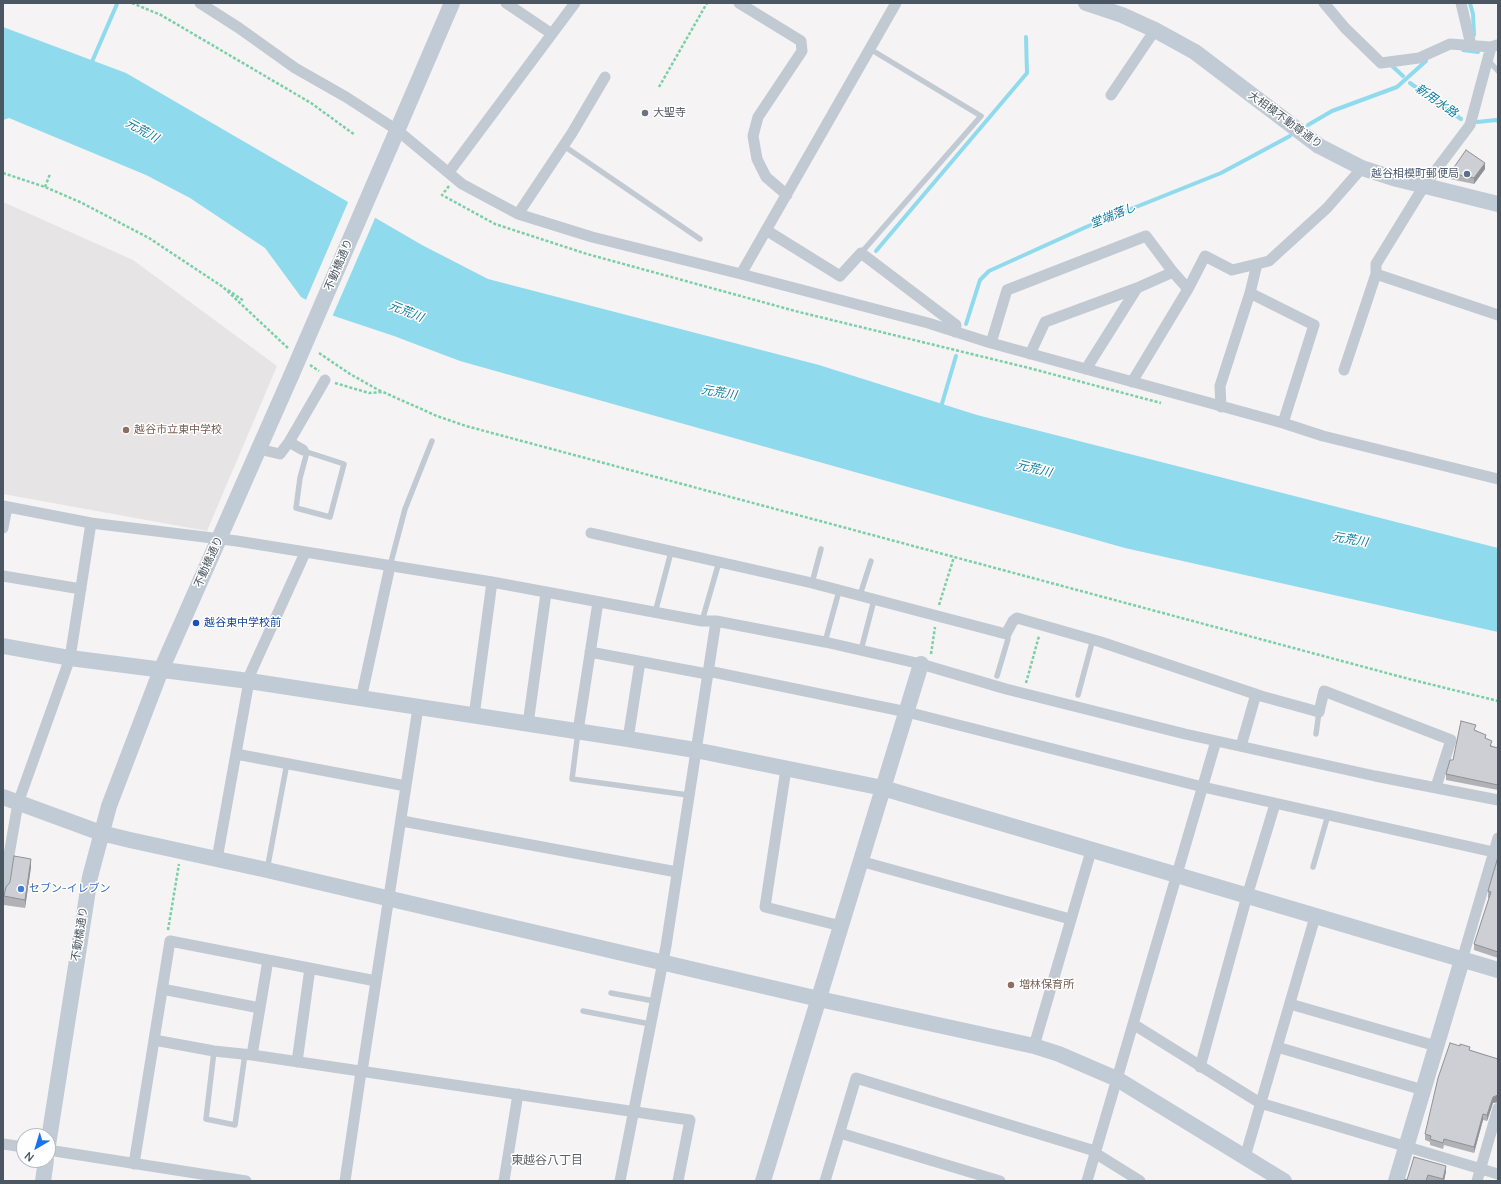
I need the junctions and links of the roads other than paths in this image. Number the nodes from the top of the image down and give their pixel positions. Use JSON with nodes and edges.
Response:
{"nodes":[{"id":1,"x":200,"y":3,"type":"edge"},
{"id":2,"x":452,"y":3,"type":"edge"},
{"id":3,"x":506,"y":3,"type":"edge"},
{"id":4,"x":575,"y":3,"type":"edge"},
{"id":5,"x":739,"y":3,"type":"edge"},
{"id":6,"x":896,"y":3,"type":"edge"},
{"id":7,"x":1086,"y":3,"type":"edge"},
{"id":8,"x":1324,"y":3,"type":"edge"},
{"id":9,"x":1461,"y":3,"type":"edge"},
{"id":10,"x":1155,"y":30,"type":"junction"},
{"id":11,"x":552,"y":34,"type":"junction"},
{"id":12,"x":1471,"y":45,"type":"junction"},
{"id":13,"x":1495,"y":46,"type":"edge"},
{"id":14,"x":870,"y":49,"type":"junction"},
{"id":15,"x":1488,"y":60,"type":"junction"},
{"id":16,"x":1498,"y":71,"type":"edge"},
{"id":17,"x":605,"y":77,"type":"dead end"},
{"id":18,"x":1111,"y":95,"type":"dead end"},
{"id":19,"x":397,"y":130,"type":"junction"},
{"id":20,"x":564,"y":146,"type":"junction"},
{"id":21,"x":1362,"y":168,"type":"junction"},
{"id":22,"x":449,"y":172,"type":"junction"},
{"id":23,"x":1424,"y":186,"type":"junction"},
{"id":24,"x":786,"y":195,"type":"junction"},
{"id":25,"x":1498,"y":204,"type":"edge"},
{"id":26,"x":518,"y":214,"type":"junction"},
{"id":27,"x":766,"y":230,"type":"junction"},
{"id":28,"x":700,"y":239,"type":"dead end"},
{"id":29,"x":862,"y":254,"type":"junction"},
{"id":30,"x":1257,"y":264,"type":"junction"},
{"id":31,"x":1173,"y":272,"type":"junction"},
{"id":32,"x":740,"y":274,"type":"junction"},
{"id":33,"x":1376,"y":274,"type":"junction"},
{"id":34,"x":1137,"y":288,"type":"junction"},
{"id":35,"x":1188,"y":289,"type":"junction"},
{"id":36,"x":1250,"y":293,"type":"junction"},
{"id":37,"x":1498,"y":315,"type":"edge"},
{"id":38,"x":955,"y":332,"type":"junction"},
{"id":39,"x":991,"y":343,"type":"junction"},
{"id":40,"x":1030,"y":354,"type":"junction"},
{"id":41,"x":1086,"y":370,"type":"junction"},
{"id":42,"x":1344,"y":370,"type":"dead end"},
{"id":43,"x":325,"y":380,"type":"road end"},
{"id":44,"x":1132,"y":382,"type":"junction"},
{"id":45,"x":1220,"y":386,"type":"junction"},
{"id":46,"x":1206,"y":403,"type":"junction"},
{"id":47,"x":1221,"y":407,"type":"junction"},
{"id":48,"x":1283,"y":423,"type":"junction"},
{"id":49,"x":289,"y":442,"type":"junction"},
{"id":50,"x":432,"y":442,"type":"dead end"},
{"id":51,"x":259,"y":449,"type":"junction"},
{"id":52,"x":305,"y":452,"type":"junction"},
{"id":53,"x":1498,"y":479,"type":"edge"},
{"id":54,"x":5,"y":506,"type":"edge"},
{"id":55,"x":91,"y":523,"type":"junction"},
{"id":56,"x":3,"y":528,"type":"edge"},
{"id":57,"x":591,"y":533,"type":"dead end"},
{"id":58,"x":219,"y":539,"type":"junction"},
{"id":59,"x":821,"y":549,"type":"dead end"},
{"id":60,"x":671,"y":552,"type":"junction"},
{"id":61,"x":305,"y":553,"type":"junction"},
{"id":62,"x":719,"y":561,"type":"junction"},
{"id":63,"x":871,"y":561,"type":"dead end"},
{"id":64,"x":390,"y":566,"type":"junction"},
{"id":65,"x":3,"y":576,"type":"edge"},
{"id":66,"x":492,"y":582,"type":"junction"},
{"id":67,"x":812,"y":583,"type":"junction"},
{"id":68,"x":81,"y":589,"type":"junction"},
{"id":69,"x":839,"y":591,"type":"junction"},
{"id":70,"x":546,"y":593,"type":"junction"},
{"id":71,"x":860,"y":595,"type":"junction"},
{"id":72,"x":874,"y":600,"type":"junction"},
{"id":73,"x":598,"y":602,"type":"junction"},
{"id":74,"x":655,"y":613,"type":"junction"},
{"id":75,"x":716,"y":621,"type":"junction"},
{"id":76,"x":702,"y":622,"type":"junction"},
{"id":77,"x":1007,"y":632,"type":"junction"},
{"id":78,"x":1092,"y":639,"type":"junction"},
{"id":79,"x":825,"y":642,"type":"junction"},
{"id":80,"x":3,"y":646,"type":"edge"},
{"id":81,"x":861,"y":650,"type":"junction"},
{"id":82,"x":590,"y":652,"type":"junction"},
{"id":83,"x":70,"y":658,"type":"junction"},
{"id":84,"x":640,"y":662,"type":"junction"},
{"id":85,"x":921,"y":664,"type":"junction"},
{"id":86,"x":161,"y":670,"type":"junction"},
{"id":87,"x":708,"y":673,"type":"junction"},
{"id":88,"x":996,"y":676,"type":"dead end"},
{"id":89,"x":248,"y":681,"type":"junction"},
{"id":90,"x":1256,"y":694,"type":"junction"},
{"id":91,"x":1078,"y":695,"type":"dead end"},
{"id":92,"x":361,"y":699,"type":"junction"},
{"id":93,"x":418,"y":708,"type":"junction"},
{"id":94,"x":907,"y":712,"type":"junction"},
{"id":95,"x":1319,"y":712,"type":"junction"},
{"id":96,"x":474,"y":716,"type":"junction"},
{"id":97,"x":528,"y":724,"type":"junction"},
{"id":98,"x":578,"y":731,"type":"junction"},
{"id":99,"x":1316,"y":734,"type":"dead end"},
{"id":100,"x":628,"y":739,"type":"junction"},
{"id":101,"x":1216,"y":741,"type":"junction"},
{"id":102,"x":1241,"y":746,"type":"junction"},
{"id":103,"x":695,"y":750,"type":"junction"},
{"id":104,"x":236,"y":754,"type":"junction"},
{"id":105,"x":287,"y":763,"type":"junction"},
{"id":106,"x":786,"y":769,"type":"junction"},
{"id":107,"x":406,"y":786,"type":"junction"},
{"id":108,"x":1203,"y":787,"type":"junction"},
{"id":109,"x":883,"y":788,"type":"junction"},
{"id":110,"x":1436,"y":788,"type":"junction"},
{"id":111,"x":688,"y":795,"type":"junction"},
{"id":112,"x":10,"y":800,"type":"edge"},
{"id":113,"x":1498,"y":800,"type":"edge"},
{"id":114,"x":1275,"y":804,"type":"junction"},
{"id":115,"x":1328,"y":814,"type":"junction"},
{"id":116,"x":402,"y":821,"type":"junction"},
{"id":117,"x":101,"y":833,"type":"junction"},
{"id":118,"x":1498,"y":838,"type":"edge"},
{"id":119,"x":1091,"y":851,"type":"junction"},
{"id":120,"x":1496,"y":852,"type":"edge"},
{"id":121,"x":217,"y":859,"type":"junction"},
{"id":122,"x":860,"y":861,"type":"junction"},
{"id":123,"x":1313,"y":867,"type":"dead end"},
{"id":124,"x":267,"y":870,"type":"junction"},
{"id":125,"x":677,"y":872,"type":"junction"},
{"id":126,"x":1176,"y":875,"type":"junction"},
{"id":127,"x":3,"y":889,"type":"edge"},
{"id":128,"x":1247,"y":896,"type":"junction"},
{"id":129,"x":389,"y":899,"type":"junction"},
{"id":130,"x":1315,"y":917,"type":"junction"},
{"id":131,"x":1070,"y":919,"type":"junction"},
{"id":132,"x":841,"y":926,"type":"junction"},
{"id":133,"x":268,"y":960,"type":"junction"},
{"id":134,"x":1462,"y":960,"type":"junction"},
{"id":135,"x":662,"y":962,"type":"junction"},
{"id":136,"x":310,"y":968,"type":"junction"},
{"id":137,"x":1498,"y":970,"type":"edge"},
{"id":138,"x":376,"y":981,"type":"junction"},
{"id":139,"x":162,"y":989,"type":"junction"},
{"id":140,"x":611,"y":993,"type":"dead end"},
{"id":141,"x":819,"y":999,"type":"junction"},
{"id":142,"x":654,"y":1001,"type":"junction"},
{"id":143,"x":1290,"y":1004,"type":"junction"},
{"id":144,"x":260,"y":1008,"type":"junction"},
{"id":145,"x":583,"y":1011,"type":"dead end"},
{"id":146,"x":650,"y":1024,"type":"junction"},
{"id":147,"x":1132,"y":1024,"type":"junction"},
{"id":148,"x":154,"y":1040,"type":"junction"},
{"id":149,"x":1034,"y":1046,"type":"junction"},
{"id":150,"x":1436,"y":1046,"type":"junction"},
{"id":151,"x":1277,"y":1047,"type":"junction"},
{"id":152,"x":214,"y":1051,"type":"junction"},
{"id":153,"x":248,"y":1055,"type":"junction"},
{"id":154,"x":297,"y":1062,"type":"junction"},
{"id":155,"x":1200,"y":1067,"type":"junction"},
{"id":156,"x":361,"y":1072,"type":"junction"},
{"id":157,"x":1117,"y":1079,"type":"junction"},
{"id":158,"x":1423,"y":1090,"type":"junction"},
{"id":159,"x":518,"y":1094,"type":"junction"},
{"id":160,"x":1260,"y":1103,"type":"junction"},
{"id":161,"x":1498,"y":1108,"type":"edge"},
{"id":162,"x":634,"y":1111,"type":"junction"},
{"id":163,"x":51,"y":1128,"type":"edge"},
{"id":164,"x":840,"y":1133,"type":"junction"},
{"id":165,"x":3,"y":1144,"type":"edge"},
{"id":166,"x":16,"y":1146,"type":"edge"},
{"id":167,"x":1406,"y":1147,"type":"junction"},
{"id":168,"x":56,"y":1151,"type":"edge"},
{"id":169,"x":1095,"y":1152,"type":"junction"},
{"id":170,"x":1245,"y":1158,"type":"junction"},
{"id":171,"x":134,"y":1164,"type":"junction"},
{"id":172,"x":45,"y":1168,"type":"edge"},
{"id":173,"x":1480,"y":1168,"type":"junction"},
{"id":174,"x":1498,"y":1174,"type":"edge"},
{"id":175,"x":197,"y":1177,"type":"edge"},
{"id":176,"x":43,"y":1181,"type":"edge"},
{"id":177,"x":246,"y":1181,"type":"edge"},
{"id":178,"x":345,"y":1181,"type":"edge"},
{"id":179,"x":504,"y":1181,"type":"edge"},
{"id":180,"x":620,"y":1181,"type":"edge"},
{"id":181,"x":678,"y":1181,"type":"edge"},
{"id":182,"x":762,"y":1181,"type":"edge"},
{"id":183,"x":825,"y":1181,"type":"edge"},
{"id":184,"x":1000,"y":1181,"type":"edge"},
{"id":185,"x":1086,"y":1181,"type":"edge"},
{"id":186,"x":1140,"y":1181,"type":"edge"},
{"id":187,"x":1284,"y":1181,"type":"edge"},
{"id":188,"x":1396,"y":1181,"type":"edge"},
{"id":189,"x":1477,"y":1181,"type":"edge"}],
"edges":[{"from":1,"to":19,"type":"street"},
{"from":2,"to":19,"type":"street","name":"不動橋通り"},
{"from":3,"to":11,"type":"street"},
{"from":4,"to":11,"type":"street"},
{"from":5,"to":24,"type":"street"},
{"from":6,"to":14,"type":"street"},
{"from":7,"to":10,"type":"street","name":"大相模不動尊通り"},
{"from":8,"to":12,"type":"street"},
{"from":9,"to":12,"type":"street"},
{"from":10,"to":18,"type":"street"},
{"from":10,"to":21,"type":"street","name":"大相模不動尊通り"},
{"from":11,"to":22,"type":"street"},
{"from":12,"to":13,"type":"street"},
{"from":13,"to":15,"type":"street"},
{"from":14,"to":24,"type":"street"},
{"from":14,"to":29,"type":"lane"},
{"from":15,"to":16,"type":"lane"},
{"from":15,"to":23,"type":"street"},
{"from":17,"to":20,"type":"street"},
{"from":19,"to":22,"type":"street"},
{"from":19,"to":51,"type":"street","name":"不動橋通り","bridge":true},
{"from":20,"to":26,"type":"street"},
{"from":20,"to":28,"type":"lane"},
{"from":21,"to":23,"type":"street","name":"大相模不動尊通り"},
{"from":21,"to":30,"type":"street"},
{"from":22,"to":26,"type":"street"},
{"from":23,"to":25,"type":"street","name":"大相模不動尊通り"},
{"from":23,"to":33,"type":"street"},
{"from":24,"to":27,"type":"street"},
{"from":26,"to":32,"type":"street"},
{"from":27,"to":29,"type":"street"},
{"from":27,"to":32,"type":"street"},
{"from":29,"to":38,"type":"street"},
{"from":30,"to":35,"type":"street"},
{"from":30,"to":36,"type":"street"},
{"from":31,"to":34,"type":"street"},
{"from":31,"to":35,"type":"street"},
{"from":31,"to":39,"type":"street"},
{"from":32,"to":38,"type":"street"},
{"from":33,"to":37,"type":"street"},
{"from":33,"to":42,"type":"street"},
{"from":34,"to":40,"type":"street"},
{"from":34,"to":41,"type":"street"},
{"from":35,"to":44,"type":"street"},
{"from":36,"to":45,"type":"street"},
{"from":36,"to":48,"type":"street"},
{"from":38,"to":39,"type":"street"},
{"from":39,"to":40,"type":"street"},
{"from":40,"to":41,"type":"street"},
{"from":41,"to":44,"type":"street"},
{"from":43,"to":49,"type":"street"},
{"from":44,"to":46,"type":"street"},
{"from":45,"to":46,"type":"street"},
{"from":45,"to":47,"type":"street"},
{"from":46,"to":47,"type":"street"},
{"from":47,"to":48,"type":"street"},
{"from":48,"to":53,"type":"street"},
{"from":49,"to":51,"type":"street"},
{"from":49,"to":52,"type":"street"},
{"from":50,"to":64,"type":"lane"},
{"from":51,"to":58,"type":"street","name":"不動橋通り"},
{"from":52,"to":52,"type":"lane"},
{"from":54,"to":55,"type":"street"},
{"from":54,"to":56,"type":"street"},
{"from":55,"to":58,"type":"street"},
{"from":55,"to":68,"type":"street"},
{"from":57,"to":60,"type":"street"},
{"from":58,"to":61,"type":"street"},
{"from":58,"to":86,"type":"street","name":"不動橋通り"},
{"from":59,"to":67,"type":"lane"},
{"from":60,"to":62,"type":"street"},
{"from":60,"to":74,"type":"lane"},
{"from":61,"to":64,"type":"street"},
{"from":61,"to":89,"type":"street"},
{"from":62,"to":67,"type":"street"},
{"from":62,"to":76,"type":"lane"},
{"from":63,"to":71,"type":"lane"},
{"from":64,"to":66,"type":"street"},
{"from":64,"to":92,"type":"street"},
{"from":65,"to":68,"type":"street"},
{"from":66,"to":70,"type":"street"},
{"from":66,"to":96,"type":"street"},
{"from":67,"to":69,"type":"street"},
{"from":68,"to":83,"type":"street"},
{"from":69,"to":71,"type":"street"},
{"from":69,"to":79,"type":"lane"},
{"from":70,"to":73,"type":"street"},
{"from":70,"to":97,"type":"street"},
{"from":71,"to":72,"type":"street"},
{"from":72,"to":77,"type":"street"},
{"from":72,"to":81,"type":"lane"},
{"from":73,"to":74,"type":"street"},
{"from":73,"to":82,"type":"street"},
{"from":74,"to":76,"type":"street"},
{"from":75,"to":76,"type":"street"},
{"from":75,"to":79,"type":"street"},
{"from":75,"to":87,"type":"street"},
{"from":77,"to":78,"type":"street"},
{"from":77,"to":88,"type":"lane"},
{"from":78,"to":90,"type":"street"},
{"from":78,"to":91,"type":"lane"},
{"from":79,"to":81,"type":"street"},
{"from":80,"to":83,"type":"street"},
{"from":81,"to":85,"type":"street"},
{"from":82,"to":84,"type":"street"},
{"from":82,"to":98,"type":"street"},
{"from":83,"to":86,"type":"street"},
{"from":83,"to":112,"type":"street"},
{"from":84,"to":87,"type":"street"},
{"from":84,"to":100,"type":"street"},
{"from":85,"to":94,"type":"street"},
{"from":85,"to":101,"type":"street"},
{"from":86,"to":89,"type":"street"},
{"from":86,"to":117,"type":"street","name":"不動橋通り"},
{"from":87,"to":94,"type":"street"},
{"from":87,"to":103,"type":"street"},
{"from":89,"to":92,"type":"street"},
{"from":89,"to":104,"type":"street"},
{"from":90,"to":95,"type":"street"},
{"from":90,"to":102,"type":"street"},
{"from":92,"to":93,"type":"street"},
{"from":93,"to":96,"type":"street"},
{"from":93,"to":107,"type":"street"},
{"from":94,"to":108,"type":"street"},
{"from":94,"to":109,"type":"street"},
{"from":95,"to":99,"type":"lane"},
{"from":95,"to":110,"type":"street"},
{"from":96,"to":97,"type":"street"},
{"from":97,"to":98,"type":"street"},
{"from":98,"to":100,"type":"street"},
{"from":98,"to":111,"type":"lane"},
{"from":100,"to":103,"type":"street"},
{"from":101,"to":102,"type":"street"},
{"from":101,"to":108,"type":"street"},
{"from":102,"to":110,"type":"street"},
{"from":103,"to":106,"type":"street"},
{"from":103,"to":111,"type":"street"},
{"from":104,"to":105,"type":"street"},
{"from":104,"to":121,"type":"street"},
{"from":105,"to":107,"type":"street"},
{"from":105,"to":124,"type":"lane"},
{"from":106,"to":109,"type":"street"},
{"from":106,"to":132,"type":"street"},
{"from":107,"to":116,"type":"street"},
{"from":108,"to":114,"type":"street"},
{"from":108,"to":126,"type":"street"},
{"from":109,"to":119,"type":"street"},
{"from":109,"to":122,"type":"street"},
{"from":110,"to":113,"type":"street"},
{"from":111,"to":125,"type":"street"},
{"from":112,"to":117,"type":"street"},
{"from":112,"to":127,"type":"street"},
{"from":114,"to":115,"type":"street"},
{"from":114,"to":128,"type":"street"},
{"from":115,"to":120,"type":"street"},
{"from":115,"to":123,"type":"lane"},
{"from":116,"to":125,"type":"street"},
{"from":116,"to":129,"type":"street"},
{"from":117,"to":121,"type":"street"},
{"from":117,"to":163,"type":"street","name":"不動橋通り"},
{"from":118,"to":120,"type":"street"},
{"from":119,"to":126,"type":"street"},
{"from":119,"to":131,"type":"street"},
{"from":120,"to":134,"type":"street"},
{"from":121,"to":124,"type":"street"},
{"from":122,"to":131,"type":"street"},
{"from":122,"to":132,"type":"street"},
{"from":124,"to":129,"type":"street"},
{"from":125,"to":135,"type":"street"},
{"from":126,"to":128,"type":"street"},
{"from":126,"to":147,"type":"street"},
{"from":128,"to":130,"type":"street"},
{"from":128,"to":155,"type":"street"},
{"from":129,"to":135,"type":"street"},
{"from":129,"to":138,"type":"street"},
{"from":130,"to":134,"type":"street"},
{"from":130,"to":143,"type":"street"},
{"from":131,"to":149,"type":"street"},
{"from":132,"to":141,"type":"street"},
{"from":133,"to":136,"type":"street"},
{"from":133,"to":139,"type":"street"},
{"from":133,"to":144,"type":"street"},
{"from":134,"to":137,"type":"street"},
{"from":134,"to":150,"type":"street"},
{"from":135,"to":141,"type":"street"},
{"from":135,"to":142,"type":"street"},
{"from":136,"to":138,"type":"street"},
{"from":136,"to":154,"type":"street"},
{"from":138,"to":156,"type":"street"},
{"from":139,"to":144,"type":"street"},
{"from":139,"to":148,"type":"street"},
{"from":140,"to":142,"type":"lane"},
{"from":141,"to":149,"type":"street"},
{"from":141,"to":182,"type":"street"},
{"from":142,"to":146,"type":"street"},
{"from":143,"to":150,"type":"street"},
{"from":143,"to":151,"type":"street"},
{"from":144,"to":153,"type":"street"},
{"from":145,"to":146,"type":"lane"},
{"from":146,"to":162,"type":"street"},
{"from":147,"to":155,"type":"street"},
{"from":147,"to":157,"type":"street"},
{"from":148,"to":152,"type":"street"},
{"from":148,"to":171,"type":"street"},
{"from":149,"to":157,"type":"street"},
{"from":150,"to":158,"type":"street"},
{"from":151,"to":158,"type":"street"},
{"from":151,"to":160,"type":"street"},
{"from":152,"to":153,"type":"street"},
{"from":152,"to":153,"type":"lane"},
{"from":153,"to":154,"type":"street"},
{"from":154,"to":156,"type":"street"},
{"from":155,"to":160,"type":"street"},
{"from":156,"to":159,"type":"street"},
{"from":156,"to":178,"type":"street"},
{"from":157,"to":169,"type":"street"},
{"from":157,"to":170,"type":"street"},
{"from":158,"to":167,"type":"street"},
{"from":159,"to":162,"type":"street"},
{"from":159,"to":179,"type":"street"},
{"from":160,"to":167,"type":"street"},
{"from":160,"to":170,"type":"street"},
{"from":161,"to":173,"type":"street"},
{"from":162,"to":180,"type":"street"},
{"from":162,"to":181,"type":"street"},
{"from":164,"to":169,"type":"street"},
{"from":164,"to":183,"type":"street"},
{"from":164,"to":184,"type":"street"},
{"from":165,"to":166,"type":"street"},
{"from":167,"to":173,"type":"street"},
{"from":167,"to":188,"type":"street"},
{"from":168,"to":171,"type":"street"},
{"from":169,"to":185,"type":"street"},
{"from":169,"to":186,"type":"street"},
{"from":170,"to":187,"type":"street"},
{"from":171,"to":175,"type":"street"},
{"from":172,"to":176,"type":"street"},
{"from":173,"to":174,"type":"street"},
{"from":173,"to":189,"type":"street"},
{"from":175,"to":177,"type":"street"}]}
